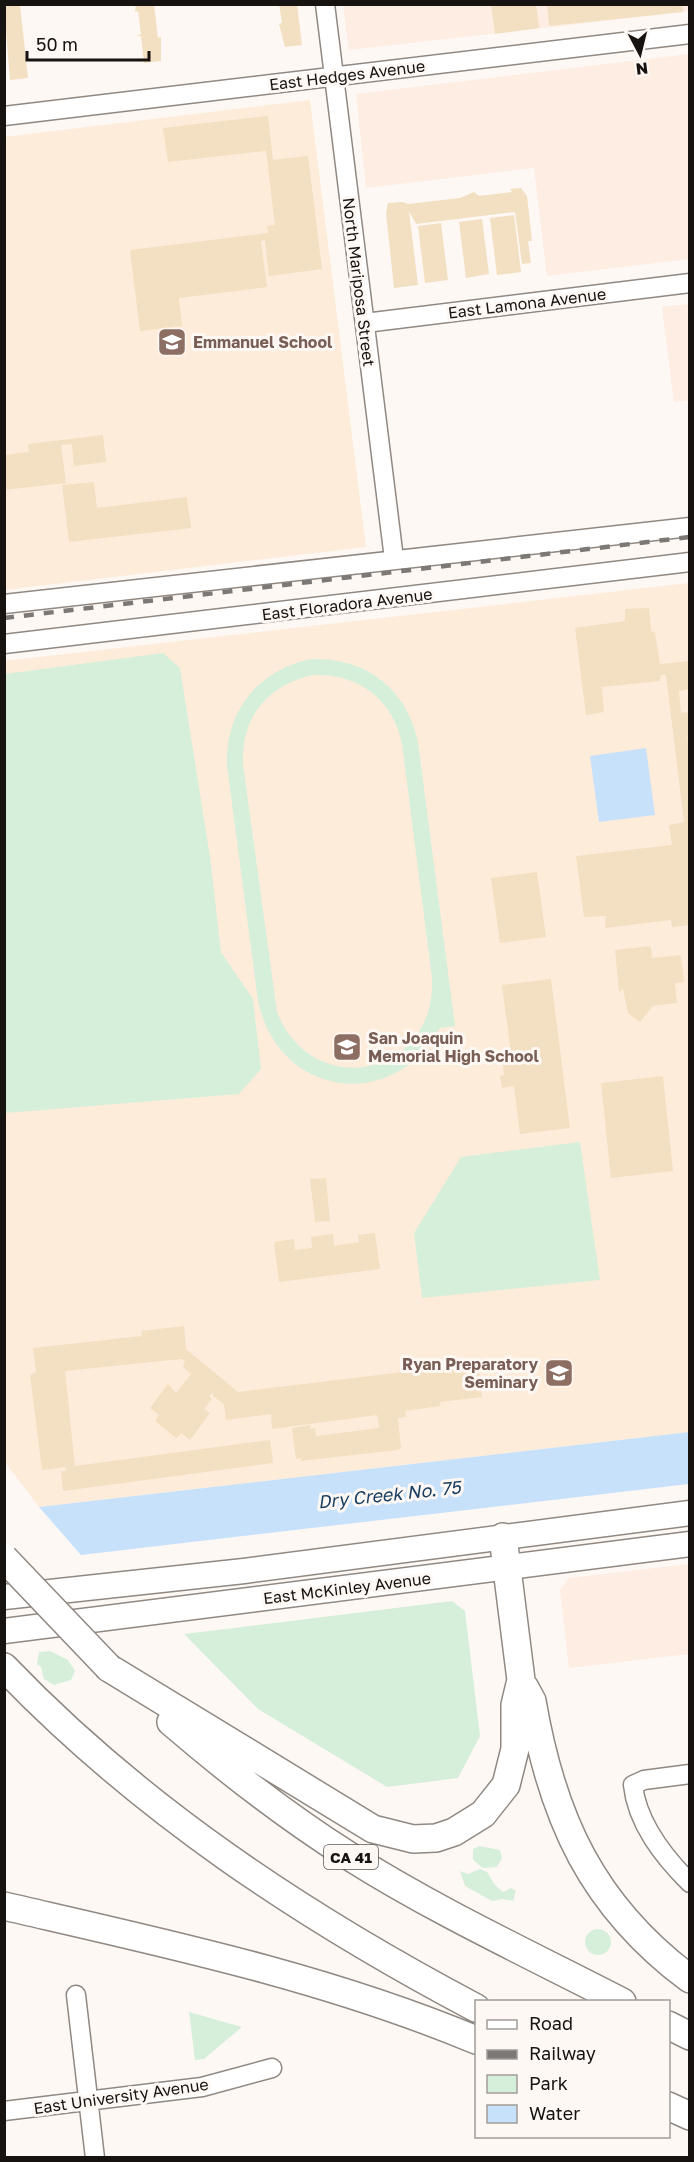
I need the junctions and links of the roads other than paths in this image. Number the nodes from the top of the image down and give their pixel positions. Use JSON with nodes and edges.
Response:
{"nodes":[{"id":1,"x":325,"y":4,"type":"edge"},
{"id":2,"x":690,"y":34,"type":"edge"},
{"id":3,"x":334,"y":77,"type":"junction"},
{"id":4,"x":4,"y":116,"type":"edge"},
{"id":5,"x":690,"y":283,"type":"edge"},
{"id":6,"x":364,"y":323,"type":"junction"},
{"id":7,"x":690,"y":527,"type":"edge"},
{"id":8,"x":394,"y":559,"type":"junction"},
{"id":9,"x":690,"y":562,"type":"edge"},
{"id":10,"x":4,"y":604,"type":"edge"},
{"id":11,"x":4,"y":644,"type":"edge"},
{"id":12,"x":690,"y":1513,"type":"edge"},
{"id":13,"x":503,"y":1537,"type":"junction"},
{"id":14,"x":690,"y":1544,"type":"edge"},
{"id":15,"x":4,"y":1558,"type":"edge"},
{"id":16,"x":507,"y":1568,"type":"junction"},
{"id":17,"x":4,"y":1597,"type":"edge"},
{"id":18,"x":4,"y":1631,"type":"edge"},
{"id":19,"x":110,"y":1668,"type":"junction"},
{"id":20,"x":13,"y":1675,"type":"edge"},
{"id":21,"x":521,"y":1680,"type":"junction"},
{"id":22,"x":690,"y":1774,"type":"edge"},
{"id":23,"x":690,"y":1883,"type":"edge"},
{"id":24,"x":4,"y":1905,"type":"edge"},
{"id":25,"x":690,"y":1979,"type":"edge"},
{"id":26,"x":76,"y":1995,"type":"dead end"},
{"id":27,"x":620,"y":2000,"type":"edge"},
{"id":28,"x":475,"y":2007,"type":"edge"},
{"id":29,"x":670,"y":2026,"type":"edge"},
{"id":30,"x":690,"y":2036,"type":"edge"},
{"id":31,"x":475,"y":2039,"type":"edge"},
{"id":32,"x":272,"y":2068,"type":"dead end"},
{"id":33,"x":88,"y":2101,"type":"junction"},
{"id":34,"x":670,"y":2106,"type":"edge"},
{"id":35,"x":4,"y":2111,"type":"edge"},
{"id":36,"x":690,"y":2116,"type":"edge"},
{"id":37,"x":670,"y":2124,"type":"edge"},
{"id":38,"x":690,"y":2134,"type":"edge"},
{"id":39,"x":95,"y":2157,"type":"edge"}],
"edges":[{"from":1,"to":3,"type":"street","name":"North Mariposa Street"},
{"from":2,"to":3,"type":"street","name":"East Hedges Avenue"},
{"from":3,"to":4,"type":"street","name":"East Hedges Avenue"},
{"from":3,"to":6,"type":"street","name":"North Mariposa Street"},
{"from":5,"to":6,"type":"street","name":"East Lamona Avenue"},
{"from":6,"to":8,"type":"street","name":"North Mariposa Street"},
{"from":7,"to":8,"type":"street"},
{"from":8,"to":10,"type":"street"},
{"from":9,"to":11,"type":"street","name":"East Floradora Avenue"},
{"from":12,"to":13,"type":"main road","name":"East McKinley Avenue"},
{"from":13,"to":16,"type":"highway"},
{"from":13,"to":17,"type":"main road","name":"East McKinley Avenue"},
{"from":14,"to":16,"type":"main road","name":"East McKinley Avenue"},
{"from":15,"to":19,"type":"highway","number":"CA 41","bridge":true},
{"from":16,"to":18,"type":"main road","name":"East McKinley Avenue"},
{"from":16,"to":21,"type":"highway"},
{"from":19,"to":21,"type":"highway"},
{"from":19,"to":27,"type":"highway","number":"CA 41"},
{"from":20,"to":28,"type":"highway"},
{"from":21,"to":25,"type":"highway"},
{"from":22,"to":23,"type":"street"},
{"from":24,"to":31,"type":"highway"},
{"from":26,"to":33,"type":"street"},
{"from":29,"to":30,"type":"highway"},
{"from":32,"to":33,"type":"street","name":"East University Avenue"},
{"from":33,"to":35,"type":"street","name":"East University Avenue"},
{"from":33,"to":39,"type":"street"},
{"from":34,"to":36,"type":"highway"},
{"from":37,"to":38,"type":"highway"}]}
